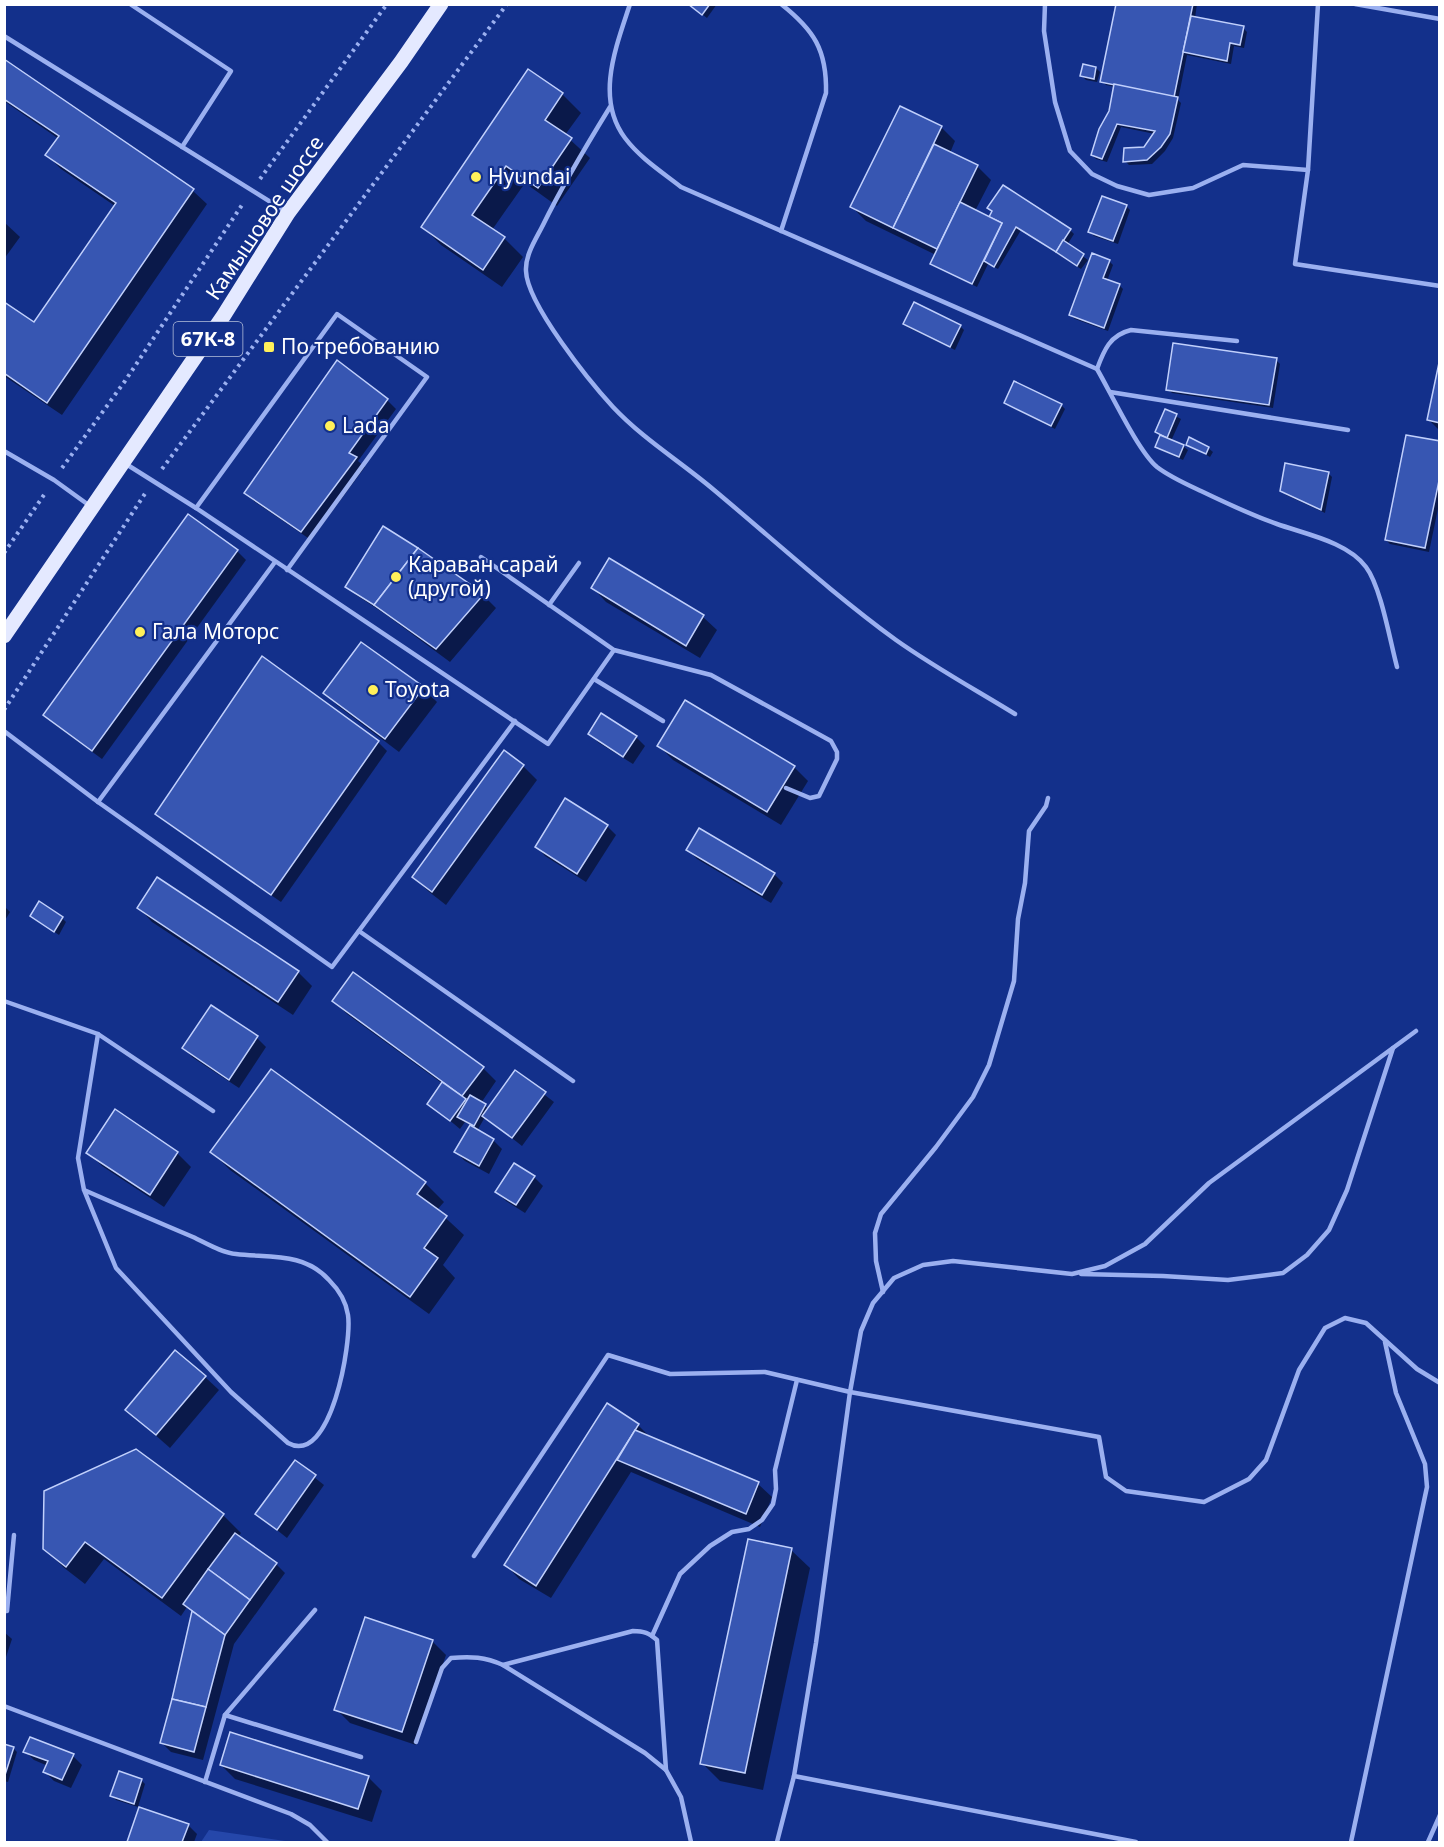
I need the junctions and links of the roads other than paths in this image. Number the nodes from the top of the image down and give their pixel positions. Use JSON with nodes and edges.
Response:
{"nodes":[{"id":1,"x":130,"y":4,"type":"edge"},
{"id":2,"x":441,"y":4,"type":"edge"},
{"id":3,"x":630,"y":4,"type":"edge"},
{"id":4,"x":781,"y":4,"type":"edge"},
{"id":5,"x":1045,"y":4,"type":"edge"},
{"id":6,"x":1318,"y":4,"type":"edge"},
{"id":7,"x":1355,"y":4,"type":"edge"},
{"id":8,"x":1440,"y":19,"type":"edge"},
{"id":9,"x":4,"y":36,"type":"edge"},
{"id":10,"x":610,"y":107,"type":"junction"},
{"id":11,"x":182,"y":147,"type":"junction"},
{"id":12,"x":1308,"y":170,"type":"junction"},
{"id":13,"x":557,"y":175,"type":"dead end"},
{"id":14,"x":564,"y":181,"type":"junction"},
{"id":15,"x":288,"y":213,"type":"junction"},
{"id":16,"x":781,"y":231,"type":"junction"},
{"id":17,"x":1440,"y":286,"type":"edge"},
{"id":18,"x":1237,"y":341,"type":"dead end"},
{"id":19,"x":1097,"y":369,"type":"junction"},
{"id":20,"x":1110,"y":392,"type":"junction"},
{"id":21,"x":1348,"y":429,"type":"dead end"},
{"id":22,"x":4,"y":451,"type":"edge"},
{"id":23,"x":124,"y":462,"type":"junction"},
{"id":24,"x":92,"y":508,"type":"junction"},
{"id":25,"x":196,"y":508,"type":"junction"},
{"id":26,"x":481,"y":557,"type":"dead end"},
{"id":27,"x":276,"y":562,"type":"junction"},
{"id":28,"x":579,"y":562,"type":"dead end"},
{"id":29,"x":287,"y":570,"type":"junction"},
{"id":30,"x":549,"y":605,"type":"junction"},
{"id":31,"x":4,"y":636,"type":"edge"},
{"id":32,"x":614,"y":650,"type":"junction"},
{"id":33,"x":1397,"y":668,"type":"dead end"},
{"id":34,"x":594,"y":679,"type":"junction"},
{"id":35,"x":1016,"y":714,"type":"dead end"},
{"id":36,"x":515,"y":721,"type":"junction"},
{"id":37,"x":663,"y":721,"type":"dead end"},
{"id":38,"x":4,"y":731,"type":"edge"},
{"id":39,"x":786,"y":788,"type":"dead end"},
{"id":40,"x":1048,"y":798,"type":"dead end"},
{"id":41,"x":99,"y":802,"type":"junction"},
{"id":42,"x":359,"y":931,"type":"junction"},
{"id":43,"x":4,"y":1001,"type":"edge"},
{"id":44,"x":1416,"y":1031,"type":"dead end"},
{"id":45,"x":98,"y":1034,"type":"junction"},
{"id":46,"x":1394,"y":1047,"type":"junction"},
{"id":47,"x":573,"y":1081,"type":"dead end"},
{"id":48,"x":213,"y":1112,"type":"dead end"},
{"id":49,"x":84,"y":1190,"type":"junction"},
{"id":50,"x":1072,"y":1274,"type":"junction"},
{"id":51,"x":882,"y":1292,"type":"junction"},
{"id":52,"x":1385,"y":1342,"type":"junction"},
{"id":53,"x":797,"y":1380,"type":"junction"},
{"id":54,"x":1440,"y":1383,"type":"edge"},
{"id":55,"x":850,"y":1392,"type":"junction"},
{"id":56,"x":14,"y":1535,"type":"dead end"},
{"id":57,"x":474,"y":1556,"type":"dead end"},
{"id":58,"x":315,"y":1610,"type":"dead end"},
{"id":59,"x":4,"y":1611,"type":"edge"},
{"id":60,"x":652,"y":1636,"type":"junction"},
{"id":61,"x":503,"y":1665,"type":"junction"},
{"id":62,"x":4,"y":1706,"type":"edge"},
{"id":63,"x":225,"y":1715,"type":"junction"},
{"id":64,"x":416,"y":1742,"type":"dead end"},
{"id":65,"x":361,"y":1757,"type":"dead end"},
{"id":66,"x":666,"y":1770,"type":"junction"},
{"id":67,"x":794,"y":1776,"type":"junction"},
{"id":68,"x":205,"y":1782,"type":"junction"},
{"id":69,"x":1440,"y":1815,"type":"edge"},
{"id":70,"x":327,"y":1842,"type":"edge"},
{"id":71,"x":691,"y":1842,"type":"edge"},
{"id":72,"x":777,"y":1842,"type":"edge"},
{"id":73,"x":1137,"y":1842,"type":"edge"},
{"id":74,"x":1352,"y":1842,"type":"edge"},
{"id":75,"x":1428,"y":1842,"type":"edge"}],
"edges":[{"from":1,"to":11,"type":"lane"},
{"from":2,"to":15,"type":"main road","name":"Камышовое шоссе","number":"67К-8"},
{"from":3,"to":10,"type":"lane"},
{"from":4,"to":16,"type":"lane"},
{"from":5,"to":12,"type":"lane"},
{"from":6,"to":12,"type":"lane"},
{"from":7,"to":8,"type":"lane"},
{"from":9,"to":11,"type":"lane"},
{"from":10,"to":14,"type":"lane"},
{"from":10,"to":16,"type":"lane"},
{"from":11,"to":15,"type":"lane"},
{"from":12,"to":17,"type":"lane"},
{"from":13,"to":14,"type":"lane"},
{"from":14,"to":35,"type":"lane"},
{"from":15,"to":23,"type":"main road","name":"Камышовое шоссе","number":"67К-8"},
{"from":16,"to":19,"type":"lane"},
{"from":18,"to":19,"type":"lane"},
{"from":19,"to":20,"type":"lane"},
{"from":20,"to":21,"type":"lane"},
{"from":20,"to":33,"type":"lane"},
{"from":22,"to":24,"type":"lane"},
{"from":23,"to":24,"type":"main road","name":"Камышовое шоссе","number":"67К-8"},
{"from":23,"to":25,"type":"lane"},
{"from":24,"to":31,"type":"main road","name":"Камышовое шоссе","number":"67К-8"},
{"from":25,"to":27,"type":"lane"},
{"from":25,"to":29,"type":"lane"},
{"from":26,"to":30,"type":"lane"},
{"from":27,"to":29,"type":"lane"},
{"from":27,"to":41,"type":"lane"},
{"from":28,"to":30,"type":"lane"},
{"from":29,"to":36,"type":"lane"},
{"from":30,"to":32,"type":"lane"},
{"from":32,"to":34,"type":"lane"},
{"from":32,"to":39,"type":"lane"},
{"from":34,"to":36,"type":"lane"},
{"from":34,"to":37,"type":"lane"},
{"from":36,"to":42,"type":"lane"},
{"from":38,"to":41,"type":"lane"},
{"from":40,"to":51,"type":"lane"},
{"from":41,"to":42,"type":"lane"},
{"from":42,"to":47,"type":"lane"},
{"from":43,"to":45,"type":"lane"},
{"from":44,"to":46,"type":"lane"},
{"from":45,"to":48,"type":"lane"},
{"from":45,"to":49,"type":"lane"},
{"from":46,"to":50,"type":"lane"},
{"from":46,"to":50,"type":"lane"},
{"from":49,"to":49,"type":"lane"},
{"from":50,"to":51,"type":"lane"},
{"from":51,"to":55,"type":"lane"},
{"from":52,"to":54,"type":"lane"},
{"from":52,"to":55,"type":"lane"},
{"from":52,"to":74,"type":"lane"},
{"from":53,"to":55,"type":"lane"},
{"from":53,"to":57,"type":"lane"},
{"from":53,"to":60,"type":"lane"},
{"from":55,"to":67,"type":"lane"},
{"from":56,"to":59,"type":"lane"},
{"from":58,"to":63,"type":"lane"},
{"from":60,"to":61,"type":"lane"},
{"from":60,"to":66,"type":"lane"},
{"from":61,"to":64,"type":"lane"},
{"from":61,"to":66,"type":"lane"},
{"from":62,"to":68,"type":"lane"},
{"from":63,"to":65,"type":"lane"},
{"from":63,"to":68,"type":"lane"},
{"from":66,"to":71,"type":"lane"},
{"from":67,"to":72,"type":"lane"},
{"from":67,"to":73,"type":"lane"},
{"from":68,"to":70,"type":"lane"},
{"from":69,"to":75,"type":"lane"}]}
